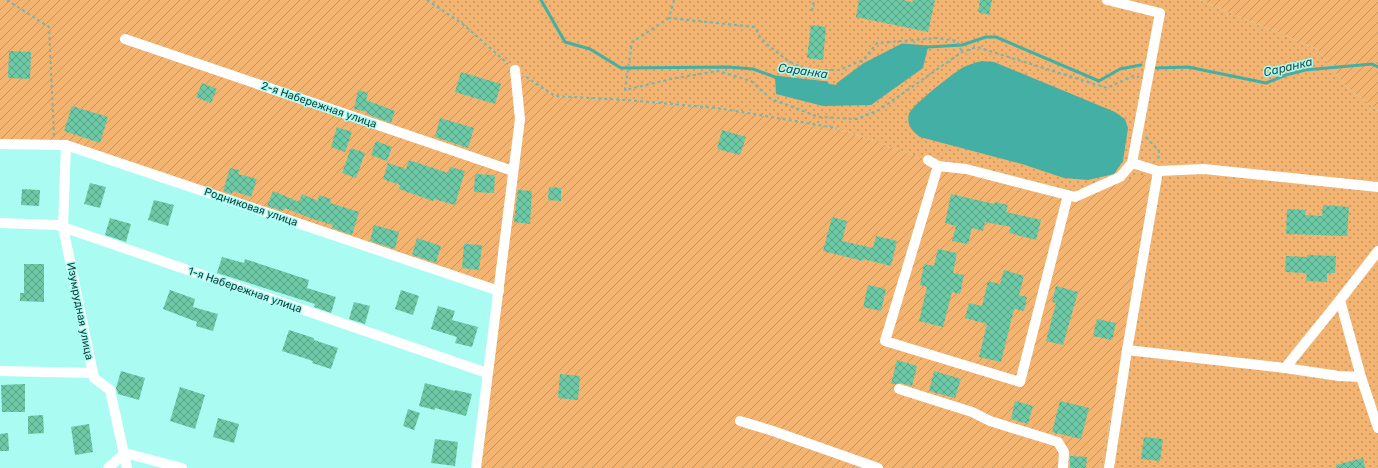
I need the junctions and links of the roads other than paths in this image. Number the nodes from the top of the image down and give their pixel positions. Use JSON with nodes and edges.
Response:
{"nodes":[{"id":1,"x":1107,"y":0,"type":"edge"},
{"id":2,"x":125,"y":38,"type":"dead end"},
{"id":3,"x":515,"y":70,"type":"road end"},
{"id":4,"x":0,"y":144,"type":"edge"},
{"id":5,"x":66,"y":145,"type":"junction"},
{"id":6,"x":928,"y":160,"type":"dead end"},
{"id":7,"x":1132,"y":163,"type":"junction"},
{"id":8,"x":938,"y":166,"type":"junction"},
{"id":9,"x":513,"y":171,"type":"junction"},
{"id":10,"x":1158,"y":171,"type":"junction"},
{"id":11,"x":1378,"y":187,"type":"edge"},
{"id":12,"x":1072,"y":196,"type":"junction"},
{"id":13,"x":0,"y":223,"type":"edge"},
{"id":14,"x":63,"y":227,"type":"junction"},
{"id":15,"x":1378,"y":250,"type":"edge"},
{"id":16,"x":499,"y":291,"type":"junction"},
{"id":17,"x":1340,"y":300,"type":"junction"},
{"id":18,"x":1127,"y":350,"type":"junction"},
{"id":19,"x":1285,"y":368,"type":"junction"},
{"id":20,"x":0,"y":371,"type":"edge"},
{"id":21,"x":93,"y":373,"type":"junction"},
{"id":22,"x":487,"y":373,"type":"junction"},
{"id":23,"x":1361,"y":377,"type":"junction"},
{"id":24,"x":899,"y":389,"type":"dead end"},
{"id":25,"x":740,"y":421,"type":"dead end"},
{"id":26,"x":1378,"y":428,"type":"edge"},
{"id":27,"x":125,"y":453,"type":"junction"},
{"id":28,"x":108,"y":468,"type":"edge"},
{"id":29,"x":127,"y":468,"type":"edge"},
{"id":30,"x":182,"y":468,"type":"edge"},
{"id":31,"x":476,"y":468,"type":"edge"},
{"id":32,"x":878,"y":468,"type":"edge"},
{"id":33,"x":1063,"y":468,"type":"edge"},
{"id":34,"x":1109,"y":468,"type":"edge"}],
"edges":[{"from":1,"to":7,"type":"street"},
{"from":2,"to":9,"type":"street","name":"2-я Набережная улица"},
{"from":3,"to":9,"type":"street"},
{"from":4,"to":5,"type":"street","name":"Родниковая улица"},
{"from":5,"to":14,"type":"street","name":"Изумрудная улица"},
{"from":5,"to":16,"type":"street","name":"Родниковая улица"},
{"from":6,"to":8,"type":"street"},
{"from":7,"to":10,"type":"street"},
{"from":7,"to":12,"type":"street"},
{"from":8,"to":12,"type":"street"},
{"from":8,"to":12,"type":"street"},
{"from":9,"to":16,"type":"street"},
{"from":10,"to":11,"type":"street"},
{"from":10,"to":18,"type":"street"},
{"from":13,"to":14,"type":"street","name":"1-я Набережная улица"},
{"from":14,"to":21,"type":"street","name":"Изумрудная улица"},
{"from":14,"to":22,"type":"street","name":"1-я Набережная улица"},
{"from":15,"to":17,"type":"street"},
{"from":16,"to":22,"type":"street"},
{"from":17,"to":19,"type":"street"},
{"from":17,"to":23,"type":"street"},
{"from":18,"to":19,"type":"street"},
{"from":18,"to":34,"type":"street"},
{"from":19,"to":23,"type":"street"},
{"from":20,"to":21,"type":"street"},
{"from":21,"to":27,"type":"street","name":"Изумрудная улица"},
{"from":22,"to":31,"type":"street"},
{"from":23,"to":26,"type":"street"},
{"from":24,"to":33,"type":"street"},
{"from":25,"to":32,"type":"street"},
{"from":27,"to":28,"type":"street"},
{"from":27,"to":29,"type":"street","name":"Изумрудная улица"},
{"from":27,"to":30,"type":"street"}]}
